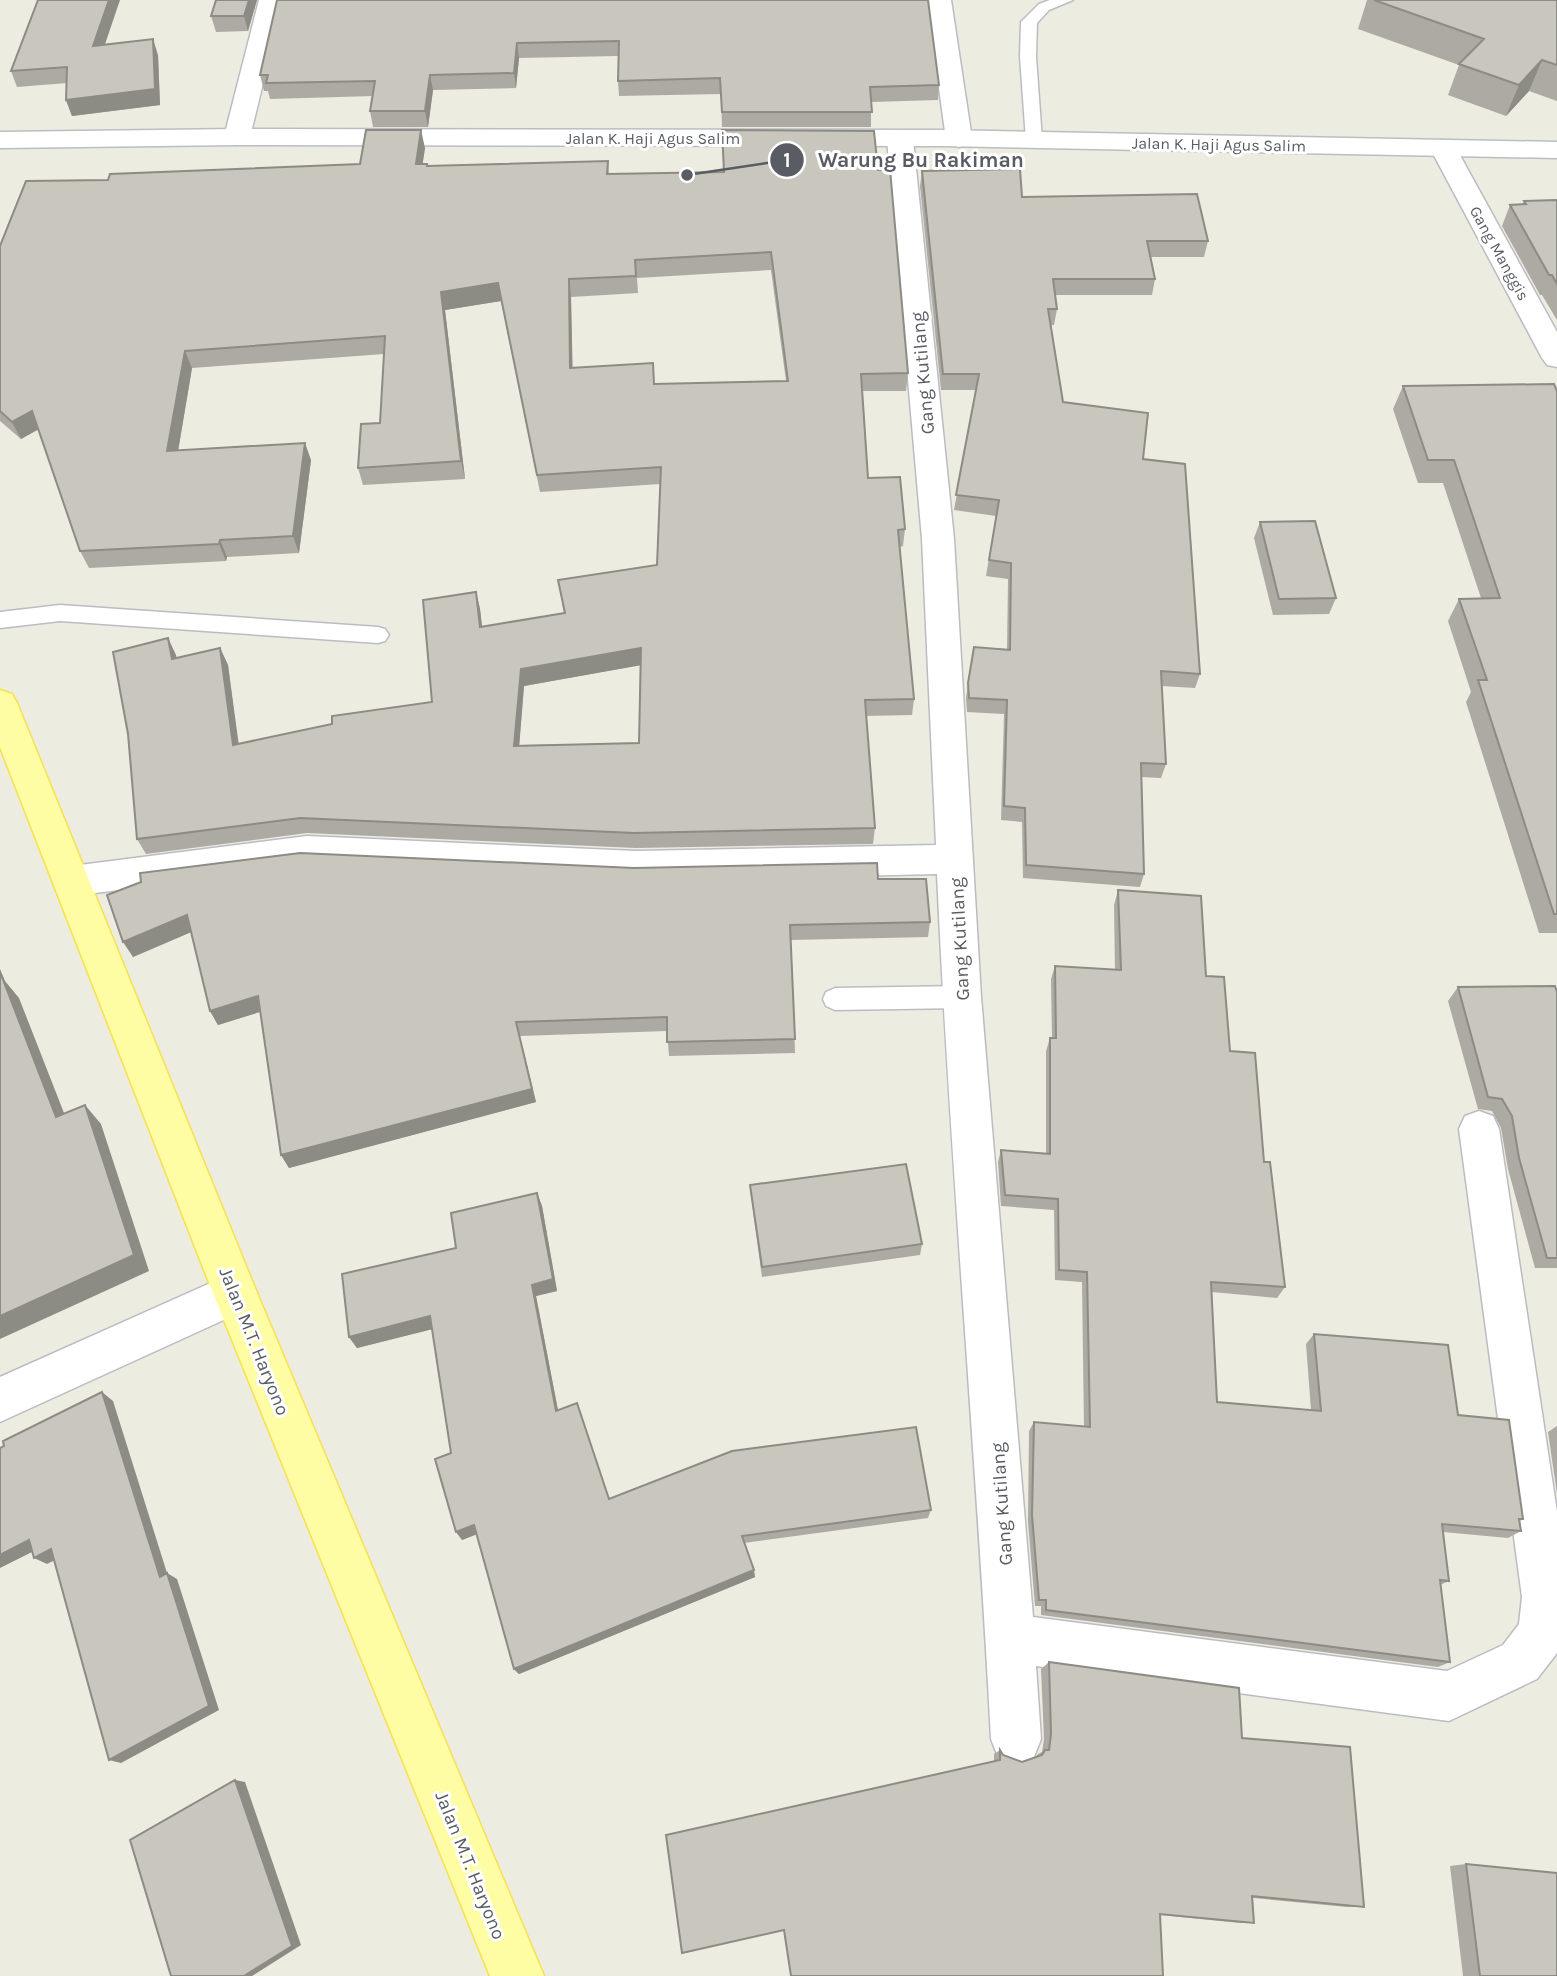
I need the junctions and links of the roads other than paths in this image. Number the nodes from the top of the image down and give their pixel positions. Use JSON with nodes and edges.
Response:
{"nodes":[{"id":1,"x":271,"y":0,"type":"edge"},
{"id":2,"x":939,"y":0,"type":"edge"},
{"id":3,"x":1065,"y":0,"type":"edge"},
{"id":4,"x":237,"y":137,"type":"junction"},
{"id":5,"x":900,"y":138,"type":"junction"},
{"id":6,"x":959,"y":139,"type":"junction"},
{"id":7,"x":0,"y":140,"type":"edge"},
{"id":8,"x":1034,"y":140,"type":"junction"},
{"id":9,"x":1443,"y":148,"type":"junction"},
{"id":10,"x":1557,"y":150,"type":"edge"},
{"id":11,"x":1557,"y":358,"type":"edge"},
{"id":12,"x":0,"y":620,"type":"edge"},
{"id":13,"x":378,"y":635,"type":"dead end"},
{"id":14,"x":0,"y":703,"type":"edge"},
{"id":15,"x":954,"y":859,"type":"junction"},
{"id":16,"x":72,"y":881,"type":"junction"},
{"id":17,"x":962,"y":997,"type":"junction"},
{"id":18,"x":835,"y":999,"type":"dead end"},
{"id":19,"x":1479,"y":1129,"type":"dead end"},
{"id":20,"x":235,"y":1293,"type":"junction"},
{"id":21,"x":0,"y":1400,"type":"edge"},
{"id":22,"x":1009,"y":1638,"type":"junction"},
{"id":23,"x":1016,"y":1739,"type":"dead end"},
{"id":24,"x":517,"y":1976,"type":"edge"}],
"edges":[{"from":1,"to":4,"type":"street"},
{"from":2,"to":6,"type":"street"},
{"from":3,"to":8,"type":"lane"},
{"from":4,"to":5,"type":"street","name":"Jalan K. Haji Agus Salim"},
{"from":4,"to":7,"type":"street","name":"Jalan K. Haji Agus Salim"},
{"from":5,"to":6,"type":"street","name":"Jalan K. Haji Agus Salim"},
{"from":5,"to":15,"type":"street","name":"Gang Kutilang"},
{"from":6,"to":8,"type":"street","name":"Jalan K. Haji Agus Salim"},
{"from":8,"to":9,"type":"street","name":"Jalan K. Haji Agus Salim"},
{"from":9,"to":10,"type":"street","name":"Jalan K. Haji Agus Salim"},
{"from":9,"to":11,"type":"street","name":"Gang Manggis"},
{"from":12,"to":13,"type":"lane"},
{"from":14,"to":16,"type":"main road","name":"Jalan M.T. Haryono"},
{"from":15,"to":16,"type":"street"},
{"from":15,"to":17,"type":"street","name":"Gang Kutilang"},
{"from":16,"to":20,"type":"main road","name":"Jalan M.T. Haryono"},
{"from":17,"to":18,"type":"lane"},
{"from":17,"to":22,"type":"street","name":"Gang Kutilang"},
{"from":19,"to":22,"type":"street"},
{"from":20,"to":21,"type":"street"},
{"from":20,"to":24,"type":"main road","name":"Jalan M.T. Haryono"},
{"from":22,"to":23,"type":"street","name":"Gang Kutilang"}]}
